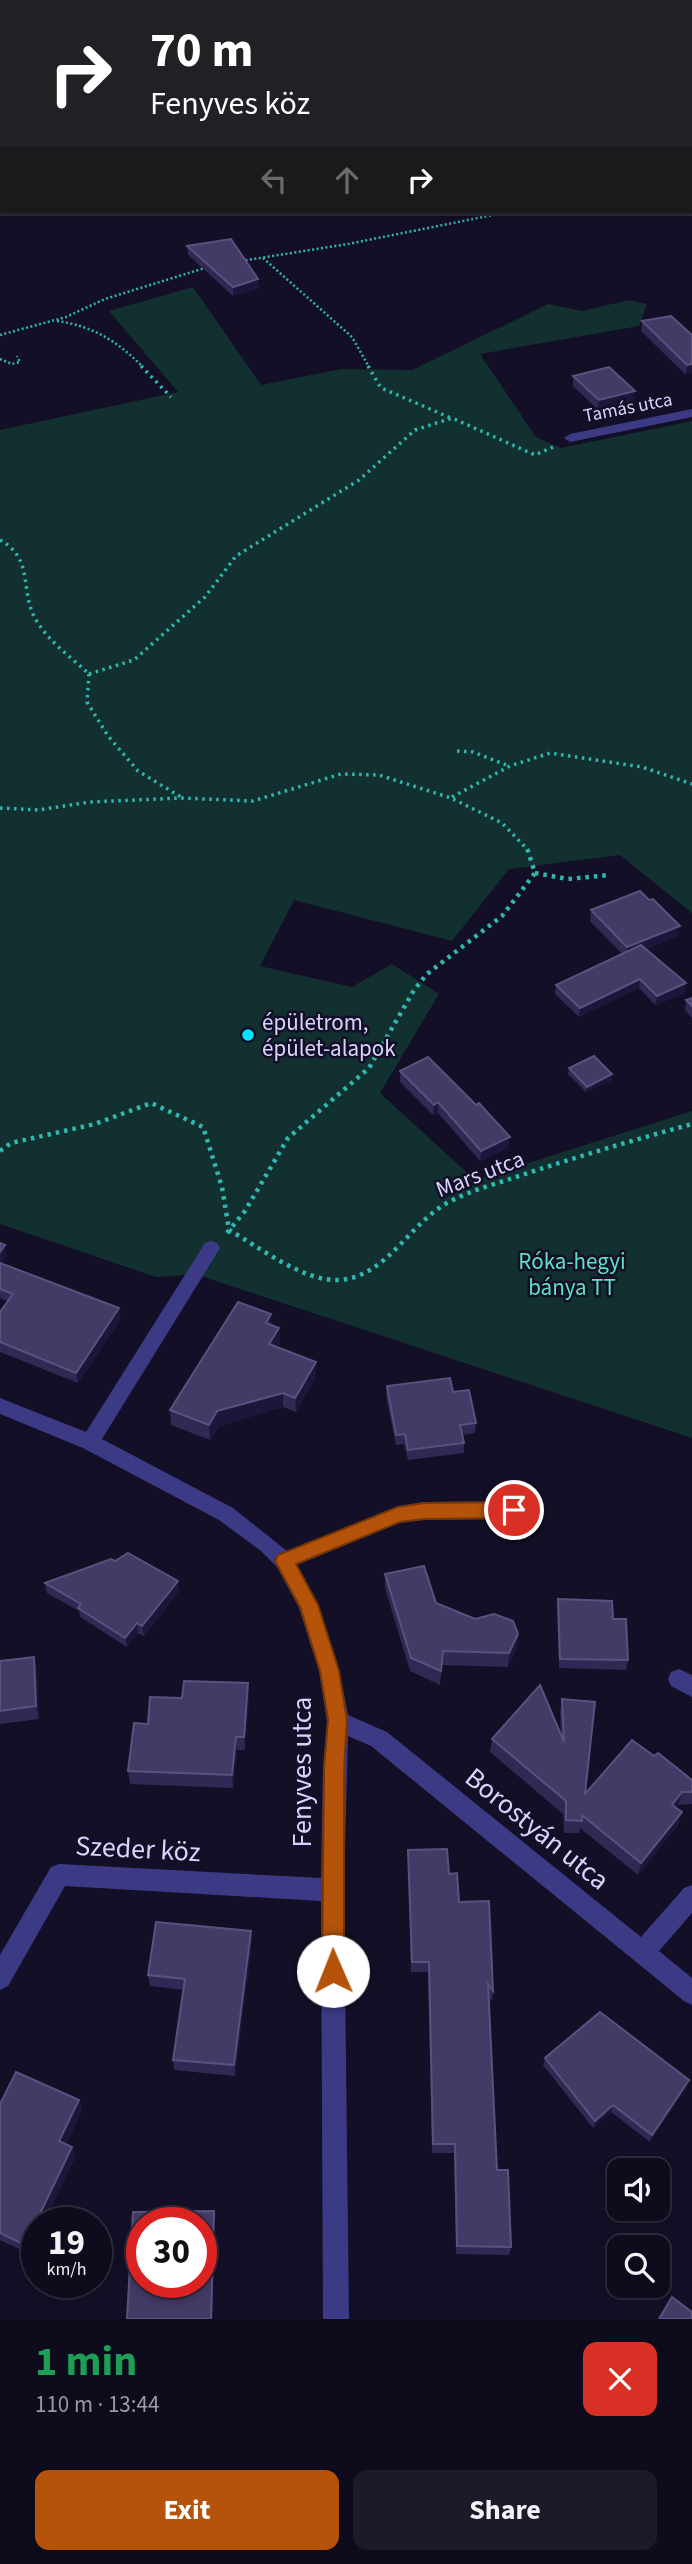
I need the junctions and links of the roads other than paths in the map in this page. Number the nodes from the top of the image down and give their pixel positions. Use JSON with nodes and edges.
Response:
{"nodes":[{"id":1,"x":692,"y":413,"type":"edge"},
{"id":2,"x":570,"y":438,"type":"road end"},
{"id":3,"x":211,"y":1248,"type":"road end"},
{"id":4,"x":0,"y":1406,"type":"edge"},
{"id":5,"x":90,"y":1442,"type":"junction"},
{"id":6,"x":514,"y":1510,"type":"dead end"},
{"id":7,"x":284,"y":1561,"type":"junction"},
{"id":8,"x":338,"y":1720,"type":"junction"},
{"id":9,"x":332,"y":1890,"type":"junction"},
{"id":10,"x":692,"y":1896,"type":"edge"},
{"id":11,"x":642,"y":1953,"type":"junction"},
{"id":12,"x":0,"y":1978,"type":"edge"},
{"id":13,"x":692,"y":1993,"type":"edge"},
{"id":14,"x":336,"y":2319,"type":"edge"}],
"edges":[{"from":1,"to":2,"type":"street","name":"Tamás utca"},
{"from":3,"to":5,"type":"street"},
{"from":4,"to":5,"type":"street","name":"Fenyves utca"},
{"from":5,"to":7,"type":"street","name":"Fenyves utca"},
{"from":6,"to":7,"type":"street"},
{"from":7,"to":8,"type":"street","name":"Fenyves utca"},
{"from":8,"to":9,"type":"street","name":"Fenyves utca"},
{"from":8,"to":11,"type":"street","name":"Borostyán utca"},
{"from":9,"to":12,"type":"street","name":"Szeder köz"},
{"from":9,"to":14,"type":"street","name":"Fenyves utca"},
{"from":10,"to":11,"type":"street"},
{"from":11,"to":13,"type":"street","name":"Borostyán utca"}]}
